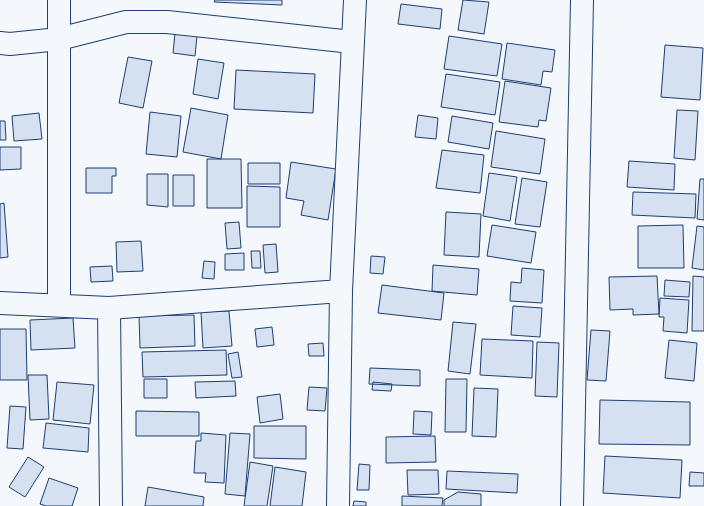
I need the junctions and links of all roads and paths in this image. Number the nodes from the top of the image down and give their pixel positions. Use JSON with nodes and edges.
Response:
{"nodes":[{"id":1,"x":59,"y":0,"type":"edge"},
{"id":2,"x":355,"y":0,"type":"edge"},
{"id":3,"x":582,"y":0,"type":"edge"},
{"id":4,"x":59,"y":39,"type":"junction"},
{"id":5,"x":352,"y":42,"type":"junction"},
{"id":6,"x":0,"y":43,"type":"edge"},
{"id":7,"x":341,"y":291,"type":"junction"},
{"id":8,"x":0,"y":303,"type":"edge"},
{"id":9,"x":59,"y":304,"type":"junction"},
{"id":10,"x":108,"y":308,"type":"junction"},
{"id":11,"x":112,"y":506,"type":"edge"},
{"id":12,"x":338,"y":506,"type":"edge"},
{"id":13,"x":572,"y":506,"type":"edge"}],
"edges":[{"from":1,"to":4,"type":"street"},
{"from":2,"to":5,"type":"street"},
{"from":3,"to":13,"type":"street"},
{"from":4,"to":5,"type":"street"},
{"from":4,"to":6,"type":"street"},
{"from":4,"to":9,"type":"street"},
{"from":5,"to":7,"type":"street"},
{"from":7,"to":10,"type":"street"},
{"from":7,"to":12,"type":"street"},
{"from":8,"to":9,"type":"street"},
{"from":9,"to":10,"type":"street"},
{"from":10,"to":11,"type":"street"}]}
